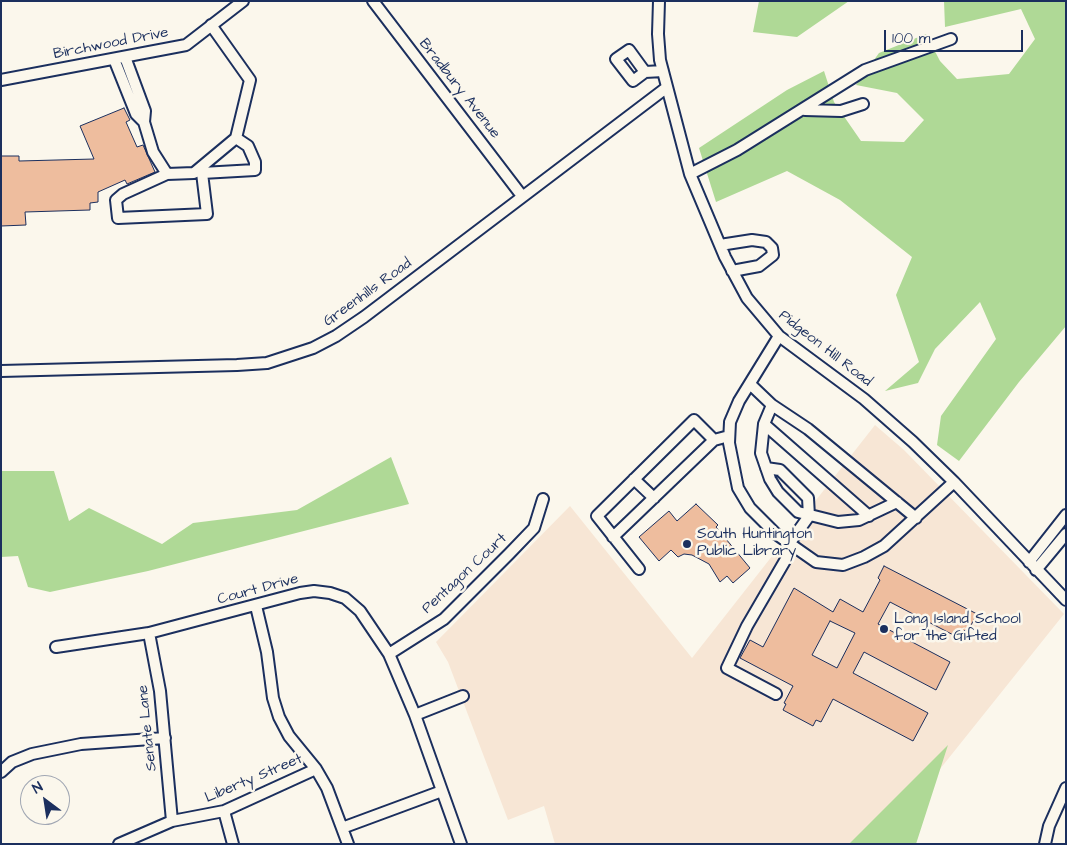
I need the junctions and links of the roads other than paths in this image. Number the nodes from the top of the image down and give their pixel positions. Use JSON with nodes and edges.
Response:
{"nodes":[{"id":1,"x":373,"y":1,"type":"edge"},
{"id":2,"x":659,"y":1,"type":"edge"},
{"id":3,"x":241,"y":2,"type":"edge"},
{"id":4,"x":211,"y":25,"type":"junction"},
{"id":5,"x":951,"y":40,"type":"dead end"},
{"id":6,"x":119,"y":58,"type":"junction"},
{"id":7,"x":662,"y":71,"type":"junction"},
{"id":8,"x":645,"y":72,"type":"dead end"},
{"id":9,"x":1,"y":80,"type":"edge"},
{"id":10,"x":666,"y":88,"type":"junction"},
{"id":11,"x":863,"y":104,"type":"dead end"},
{"id":12,"x":802,"y":110,"type":"junction"},
{"id":13,"x":236,"y":138,"type":"junction"},
{"id":14,"x":167,"y":174,"type":"junction"},
{"id":15,"x":690,"y":174,"type":"junction"},
{"id":16,"x":522,"y":196,"type":"junction"},
{"id":17,"x":720,"y":245,"type":"junction"},
{"id":18,"x":732,"y":271,"type":"junction"},
{"id":19,"x":779,"y":336,"type":"junction"},
{"id":20,"x":1,"y":371,"type":"edge"},
{"id":21,"x":750,"y":384,"type":"junction"},
{"id":22,"x":772,"y":405,"type":"junction"},
{"id":23,"x":764,"y":424,"type":"junction"},
{"id":24,"x":729,"y":436,"type":"junction"},
{"id":25,"x":714,"y":440,"type":"junction"},
{"id":26,"x":766,"y":468,"type":"junction"},
{"id":27,"x":634,"y":479,"type":"junction"},
{"id":28,"x":954,"y":482,"type":"junction"},
{"id":29,"x":654,"y":498,"type":"junction"},
{"id":30,"x":542,"y":499,"type":"dead end"},
{"id":31,"x":897,"y":502,"type":"junction"},
{"id":32,"x":1066,"y":515,"type":"edge"},
{"id":33,"x":809,"y":516,"type":"junction"},
{"id":34,"x":870,"y":516,"type":"junction"},
{"id":35,"x":916,"y":518,"type":"junction"},
{"id":36,"x":1066,"y":534,"type":"edge"},
{"id":37,"x":613,"y":536,"type":"junction"},
{"id":38,"x":789,"y":544,"type":"junction"},
{"id":39,"x":1029,"y":562,"type":"junction"},
{"id":40,"x":639,"y":569,"type":"dead end"},
{"id":41,"x":1036,"y":570,"type":"junction"},
{"id":42,"x":1066,"y":600,"type":"edge"},
{"id":43,"x":256,"y":606,"type":"junction"},
{"id":44,"x":149,"y":633,"type":"junction"},
{"id":45,"x":56,"y":647,"type":"dead end"},
{"id":46,"x":389,"y":654,"type":"junction"},
{"id":47,"x":776,"y":694,"type":"dead end"},
{"id":48,"x":463,"y":696,"type":"dead end"},
{"id":49,"x":415,"y":715,"type":"junction"},
{"id":50,"x":165,"y":738,"type":"junction"},
{"id":51,"x":316,"y":769,"type":"junction"},
{"id":52,"x":1,"y":772,"type":"edge"},
{"id":53,"x":1066,"y":788,"type":"edge"},
{"id":54,"x":442,"y":791,"type":"junction"},
{"id":55,"x":224,"y":811,"type":"junction"},
{"id":56,"x":172,"y":821,"type":"junction"},
{"id":57,"x":342,"y":828,"type":"junction"},
{"id":58,"x":119,"y":844,"type":"edge"},
{"id":59,"x":233,"y":844,"type":"edge"},
{"id":60,"x":348,"y":844,"type":"edge"},
{"id":61,"x":461,"y":844,"type":"edge"},
{"id":62,"x":1045,"y":844,"type":"edge"}],
"edges":[{"from":1,"to":16,"type":"street","name":"Bradbury Avenue"},
{"from":2,"to":7,"type":"street","name":"Pidgeon Hill Road"},
{"from":3,"to":4,"type":"street","name":"Birchwood Drive"},
{"from":4,"to":6,"type":"street","name":"Birchwood Drive"},
{"from":4,"to":13,"type":"street"},
{"from":5,"to":12,"type":"street"},
{"from":6,"to":9,"type":"street","name":"Birchwood Drive"},
{"from":6,"to":14,"type":"street"},
{"from":7,"to":8,"type":"street"},
{"from":7,"to":10,"type":"street","name":"Pidgeon Hill Road"},
{"from":10,"to":15,"type":"street","name":"Pidgeon Hill Road"},
{"from":10,"to":16,"type":"street","name":"Greenhills Road"},
{"from":11,"to":12,"type":"street"},
{"from":12,"to":15,"type":"street"},
{"from":13,"to":14,"type":"street"},
{"from":13,"to":14,"type":"street"},
{"from":15,"to":17,"type":"street","name":"Pidgeon Hill Road"},
{"from":16,"to":20,"type":"street","name":"Greenhills Road"},
{"from":17,"to":18,"type":"street","name":"Pidgeon Hill Road"},
{"from":17,"to":18,"type":"street"},
{"from":18,"to":19,"type":"street","name":"Pidgeon Hill Road"},
{"from":19,"to":21,"type":"street"},
{"from":19,"to":28,"type":"street","name":"Pidgeon Hill Road"},
{"from":21,"to":22,"type":"street"},
{"from":21,"to":24,"type":"street"},
{"from":22,"to":23,"type":"street"},
{"from":22,"to":31,"type":"street"},
{"from":23,"to":26,"type":"street"},
{"from":23,"to":34,"type":"street"},
{"from":24,"to":25,"type":"street"},
{"from":24,"to":38,"type":"street"},
{"from":25,"to":27,"type":"street"},
{"from":25,"to":29,"type":"street"},
{"from":26,"to":33,"type":"street"},
{"from":26,"to":33,"type":"street"},
{"from":27,"to":29,"type":"street"},
{"from":27,"to":37,"type":"street"},
{"from":28,"to":35,"type":"street"},
{"from":28,"to":39,"type":"street","name":"Pidgeon Hill Road"},
{"from":29,"to":37,"type":"street"},
{"from":30,"to":46,"type":"street","name":"Pentagon Court"},
{"from":31,"to":34,"type":"street"},
{"from":31,"to":35,"type":"street"},
{"from":32,"to":39,"type":"street"},
{"from":33,"to":34,"type":"street"},
{"from":33,"to":38,"type":"street"},
{"from":35,"to":38,"type":"street"},
{"from":36,"to":41,"type":"street"},
{"from":37,"to":40,"type":"street"},
{"from":38,"to":47,"type":"street"},
{"from":39,"to":41,"type":"street","name":"Pidgeon Hill Road"},
{"from":41,"to":42,"type":"street","name":"Pidgeon Hill Road"},
{"from":43,"to":44,"type":"street","name":"Court Drive"},
{"from":43,"to":46,"type":"street","name":"Court Drive"},
{"from":43,"to":51,"type":"street"},
{"from":44,"to":45,"type":"street","name":"Court Drive"},
{"from":44,"to":50,"type":"street","name":"Senate Lane"},
{"from":46,"to":49,"type":"street","name":"Court Drive"},
{"from":48,"to":49,"type":"street"},
{"from":49,"to":54,"type":"street","name":"Court Drive"},
{"from":50,"to":52,"type":"street"},
{"from":50,"to":56,"type":"street","name":"Senate Lane"},
{"from":51,"to":55,"type":"street","name":"Liberty Street"},
{"from":51,"to":57,"type":"street"},
{"from":53,"to":62,"type":"street"},
{"from":54,"to":57,"type":"street"},
{"from":54,"to":61,"type":"street","name":"Court Drive"},
{"from":55,"to":56,"type":"street","name":"Liberty Street"},
{"from":55,"to":59,"type":"street"},
{"from":56,"to":58,"type":"street","name":"Liberty Street"},
{"from":57,"to":60,"type":"street"}]}
